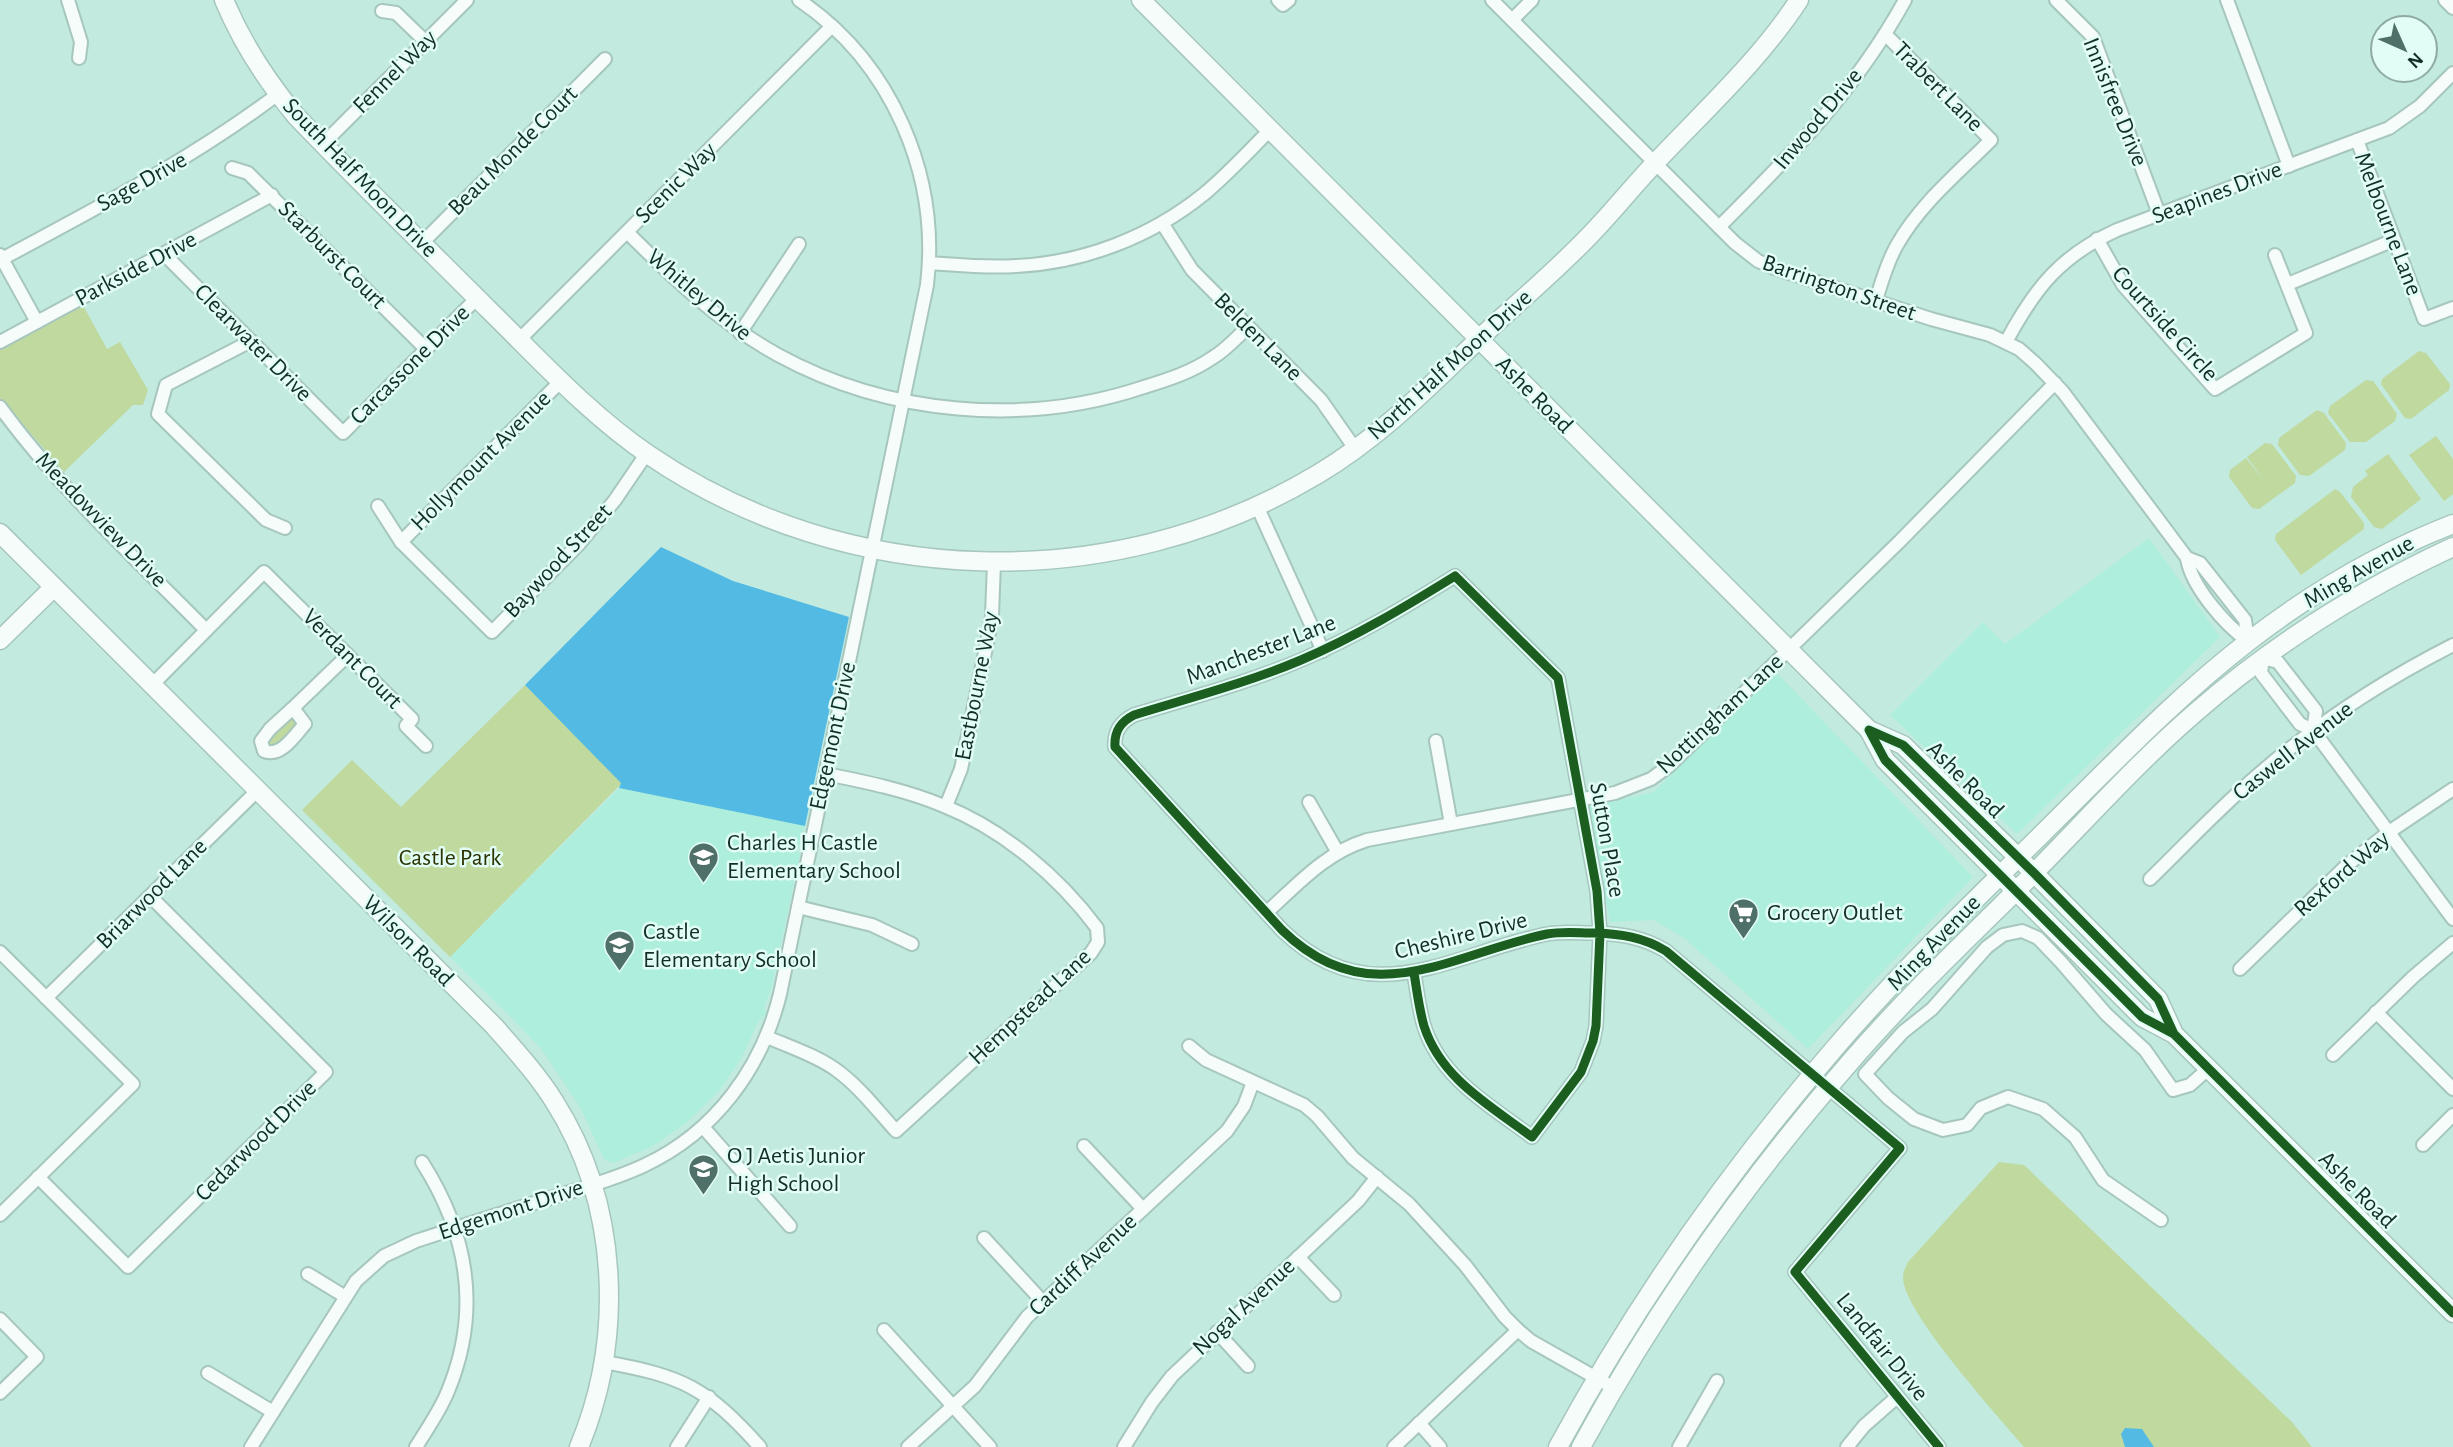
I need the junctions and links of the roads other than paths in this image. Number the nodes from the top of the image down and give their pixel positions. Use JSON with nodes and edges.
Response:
{"nodes":[{"id":1,"x":68,"y":0,"type":"edge"},
{"id":2,"x":224,"y":0,"type":"edge"},
{"id":3,"x":467,"y":0,"type":"edge"},
{"id":4,"x":799,"y":0,"type":"edge"},
{"id":5,"x":1141,"y":0,"type":"edge"},
{"id":6,"x":1492,"y":0,"type":"edge"},
{"id":7,"x":1532,"y":0,"type":"edge"},
{"id":8,"x":1799,"y":0,"type":"edge"},
{"id":9,"x":1905,"y":0,"type":"edge"},
{"id":10,"x":2056,"y":0,"type":"edge"},
{"id":11,"x":2227,"y":0,"type":"edge"},
{"id":12,"x":2445,"y":0,"type":"edge"},
{"id":13,"x":2453,"y":8,"type":"edge"},
{"id":14,"x":382,"y":11,"type":"dead end"},
{"id":15,"x":1512,"y":20,"type":"junction"},
{"id":16,"x":832,"y":26,"type":"junction"},
{"id":17,"x":1885,"y":34,"type":"junction"},
{"id":18,"x":426,"y":41,"type":"junction"},
{"id":19,"x":79,"y":58,"type":"dead end"},
{"id":20,"x":605,"y":59,"type":"dead end"},
{"id":21,"x":2453,"y":73,"type":"edge"},
{"id":22,"x":278,"y":94,"type":"junction"},
{"id":23,"x":1269,"y":131,"type":"junction"},
{"id":24,"x":2357,"y":140,"type":"junction"},
{"id":25,"x":323,"y":144,"type":"junction"},
{"id":26,"x":1655,"y":163,"type":"junction"},
{"id":27,"x":2289,"y":166,"type":"junction"},
{"id":28,"x":232,"y":168,"type":"dead end"},
{"id":29,"x":272,"y":195,"type":"junction"},
{"id":30,"x":2159,"y":214,"type":"junction"},
{"id":31,"x":1162,"y":223,"type":"junction"},
{"id":32,"x":1719,"y":227,"type":"junction"},
{"id":33,"x":626,"y":232,"type":"junction"},
{"id":34,"x":2097,"y":240,"type":"junction"},
{"id":35,"x":2394,"y":240,"type":"junction"},
{"id":36,"x":422,"y":243,"type":"junction"},
{"id":37,"x":799,"y":244,"type":"dead end"},
{"id":38,"x":164,"y":254,"type":"junction"},
{"id":39,"x":2275,"y":256,"type":"dead end"},
{"id":40,"x":1,"y":258,"type":"edge"},
{"id":41,"x":930,"y":263,"type":"junction"},
{"id":42,"x":2288,"y":284,"type":"junction"},
{"id":43,"x":477,"y":298,"type":"junction"},
{"id":44,"x":1876,"y":300,"type":"junction"},
{"id":45,"x":2453,"y":308,"type":"edge"},
{"id":46,"x":37,"y":322,"type":"junction"},
{"id":47,"x":1248,"y":327,"type":"junction"},
{"id":48,"x":740,"y":332,"type":"junction"},
{"id":49,"x":519,"y":340,"type":"junction"},
{"id":50,"x":1479,"y":340,"type":"junction"},
{"id":51,"x":251,"y":341,"type":"junction"},
{"id":52,"x":0,"y":342,"type":"edge"},
{"id":53,"x":2006,"y":342,"type":"junction"},
{"id":54,"x":426,"y":349,"type":"junction"},
{"id":55,"x":561,"y":381,"type":"junction"},
{"id":56,"x":2055,"y":383,"type":"junction"},
{"id":57,"x":903,"y":401,"type":"junction"},
{"id":58,"x":0,"y":407,"type":"edge"},
{"id":59,"x":343,"y":433,"type":"joint"},
{"id":60,"x":1356,"y":450,"type":"junction"},
{"id":61,"x":647,"y":453,"type":"junction"},
{"id":62,"x":378,"y":506,"type":"dead end"},
{"id":63,"x":1257,"y":506,"type":"junction"},
{"id":64,"x":2453,"y":524,"type":"edge"},
{"id":65,"x":285,"y":528,"type":"dead end"},
{"id":66,"x":0,"y":533,"type":"edge"},
{"id":67,"x":401,"y":542,"type":"junction"},
{"id":68,"x":2453,"y":547,"type":"edge"},
{"id":69,"x":872,"y":550,"type":"junction"},
{"id":70,"x":993,"y":563,"type":"junction"},
{"id":71,"x":1455,"y":576,"type":"joint"},
{"id":72,"x":54,"y":587,"type":"junction"},
{"id":73,"x":2315,"y":596,"type":"junction"},
{"id":74,"x":206,"y":629,"type":"junction"},
{"id":75,"x":0,"y":639,"type":"edge"},
{"id":76,"x":2248,"y":641,"type":"junction"},
{"id":77,"x":2453,"y":645,"type":"edge"},
{"id":78,"x":1789,"y":649,"type":"junction"},
{"id":79,"x":1323,"y":650,"type":"junction"},
{"id":80,"x":348,"y":655,"type":"junction"},
{"id":81,"x":2263,"y":658,"type":"junction"},
{"id":82,"x":152,"y":685,"type":"junction"},
{"id":83,"x":293,"y":708,"type":"dead end"},
{"id":84,"x":2195,"y":713,"type":"junction"},
{"id":85,"x":1869,"y":730,"type":"junction"},
{"id":86,"x":2313,"y":730,"type":"junction"},
{"id":87,"x":1116,"y":733,"type":"joint"},
{"id":88,"x":1436,"y":741,"type":"dead end"},
{"id":89,"x":426,"y":746,"type":"dead end"},
{"id":90,"x":826,"y":774,"type":"junction"},
{"id":91,"x":2453,"y":789,"type":"edge"},
{"id":92,"x":258,"y":790,"type":"junction"},
{"id":93,"x":1580,"y":800,"type":"junction"},
{"id":94,"x":1309,"y":802,"type":"dead end"},
{"id":95,"x":946,"y":806,"type":"junction"},
{"id":96,"x":1451,"y":824,"type":"junction"},
{"id":97,"x":2389,"y":832,"type":"junction"},
{"id":98,"x":1337,"y":851,"type":"junction"},
{"id":99,"x":2017,"y":858,"type":"junction"},
{"id":100,"x":2034,"y":873,"type":"junction"},
{"id":101,"x":2001,"y":874,"type":"junction"},
{"id":102,"x":2150,"y":879,"type":"dead end"},
{"id":103,"x":2016,"y":891,"type":"junction"},
{"id":104,"x":150,"y":896,"type":"junction"},
{"id":105,"x":798,"y":907,"type":"junction"},
{"id":106,"x":1266,"y":913,"type":"junction"},
{"id":107,"x":2453,"y":919,"type":"edge"},
{"id":108,"x":1600,"y":933,"type":"junction"},
{"id":109,"x":2453,"y":943,"type":"edge"},
{"id":110,"x":912,"y":944,"type":"dead end"},
{"id":111,"x":0,"y":952,"type":"edge"},
{"id":112,"x":2240,"y":969,"type":"dead end"},
{"id":113,"x":1414,"y":973,"type":"junction"},
{"id":114,"x":46,"y":998,"type":"junction"},
{"id":115,"x":2376,"y":1012,"type":"junction"},
{"id":116,"x":2174,"y":1034,"type":"junction"},
{"id":117,"x":766,"y":1037,"type":"junction"},
{"id":118,"x":1189,"y":1046,"type":"dead end"},
{"id":119,"x":2333,"y":1055,"type":"dead end"},
{"id":120,"x":2208,"y":1069,"type":"junction"},
{"id":121,"x":1811,"y":1075,"type":"junction"},
{"id":122,"x":1253,"y":1082,"type":"junction"},
{"id":123,"x":1828,"y":1088,"type":"junction"},
{"id":124,"x":2453,"y":1089,"type":"edge"},
{"id":125,"x":2453,"y":1115,"type":"edge"},
{"id":126,"x":703,"y":1127,"type":"junction"},
{"id":127,"x":2423,"y":1145,"type":"dead end"},
{"id":128,"x":1084,"y":1146,"type":"dead end"},
{"id":129,"x":422,"y":1162,"type":"dead end"},
{"id":130,"x":38,"y":1177,"type":"junction"},
{"id":131,"x":1377,"y":1177,"type":"junction"},
{"id":132,"x":592,"y":1184,"type":"junction"},
{"id":133,"x":1143,"y":1209,"type":"junction"},
{"id":134,"x":0,"y":1215,"type":"edge"},
{"id":135,"x":2161,"y":1220,"type":"dead end"},
{"id":136,"x":790,"y":1226,"type":"dead end"},
{"id":137,"x":456,"y":1228,"type":"junction"},
{"id":138,"x":984,"y":1238,"type":"dead end"},
{"id":139,"x":1298,"y":1257,"type":"junction"},
{"id":140,"x":1795,"y":1272,"type":"joint"},
{"id":141,"x":308,"y":1274,"type":"dead end"},
{"id":142,"x":1334,"y":1295,"type":"dead end"},
{"id":143,"x":344,"y":1296,"type":"junction"},
{"id":144,"x":1043,"y":1302,"type":"junction"},
{"id":145,"x":2453,"y":1313,"type":"edge"},
{"id":146,"x":0,"y":1319,"type":"edge"},
{"id":147,"x":884,"y":1330,"type":"dead end"},
{"id":148,"x":1518,"y":1330,"type":"junction"},
{"id":149,"x":1217,"y":1332,"type":"junction"},
{"id":150,"x":604,"y":1362,"type":"junction"},
{"id":151,"x":1248,"y":1366,"type":"dead end"},
{"id":152,"x":208,"y":1373,"type":"dead end"},
{"id":153,"x":1596,"y":1379,"type":"junction"},
{"id":154,"x":1717,"y":1381,"type":"dead end"},
{"id":155,"x":1614,"y":1388,"type":"junction"},
{"id":156,"x":0,"y":1393,"type":"edge"},
{"id":157,"x":709,"y":1397,"type":"junction"},
{"id":158,"x":1897,"y":1397,"type":"junction"},
{"id":159,"x":953,"y":1407,"type":"junction"},
{"id":160,"x":273,"y":1412,"type":"junction"},
{"id":161,"x":1419,"y":1423,"type":"junction"},
{"id":162,"x":251,"y":1447,"type":"edge"},
{"id":163,"x":416,"y":1447,"type":"edge"},
{"id":164,"x":579,"y":1447,"type":"edge"},
{"id":165,"x":677,"y":1447,"type":"edge"},
{"id":166,"x":760,"y":1447,"type":"edge"},
{"id":167,"x":908,"y":1447,"type":"edge"},
{"id":168,"x":990,"y":1447,"type":"edge"},
{"id":169,"x":1124,"y":1447,"type":"edge"},
{"id":170,"x":1394,"y":1447,"type":"edge"},
{"id":171,"x":1440,"y":1447,"type":"edge"},
{"id":172,"x":1558,"y":1447,"type":"edge"},
{"id":173,"x":1581,"y":1447,"type":"edge"},
{"id":174,"x":1679,"y":1447,"type":"edge"},
{"id":175,"x":1847,"y":1447,"type":"edge"},
{"id":176,"x":1939,"y":1447,"type":"edge"}],
"edges":[{"from":1,"to":19,"type":"street"},
{"from":2,"to":22,"type":"street","name":"South Half Moon Drive"},
{"from":3,"to":18,"type":"street","name":"Fennel Way"},
{"from":4,"to":16,"type":"street","name":"Edgemont Drive"},
{"from":5,"to":23,"type":"street","name":"Ashe Road"},
{"from":6,"to":15,"type":"street","name":"Barrington Street"},
{"from":7,"to":15,"type":"street"},
{"from":8,"to":26,"type":"street","name":"North Half Moon Drive"},
{"from":9,"to":17,"type":"street","name":"Inwood Drive"},
{"from":10,"to":30,"type":"street","name":"Innisfree Drive"},
{"from":11,"to":27,"type":"street"},
{"from":12,"to":13,"type":"street"},
{"from":14,"to":18,"type":"street"},
{"from":15,"to":26,"type":"street","name":"Barrington Street"},
{"from":16,"to":33,"type":"street","name":"Scenic Way"},
{"from":16,"to":41,"type":"street","name":"Edgemont Drive"},
{"from":17,"to":32,"type":"street","name":"Inwood Drive"},
{"from":17,"to":44,"type":"street","name":"Trabert Lane"},
{"from":18,"to":25,"type":"street","name":"Fennel Way"},
{"from":20,"to":36,"type":"street","name":"Beau Monde Court"},
{"from":21,"to":24,"type":"street","name":"Seapines Drive"},
{"from":22,"to":25,"type":"street","name":"South Half Moon Drive"},
{"from":22,"to":40,"type":"street","name":"Sage Drive"},
{"from":23,"to":31,"type":"street"},
{"from":23,"to":50,"type":"street","name":"Ashe Road"},
{"from":24,"to":27,"type":"street","name":"Seapines Drive"},
{"from":24,"to":35,"type":"street","name":"Melbourne Lane"},
{"from":25,"to":36,"type":"street","name":"South Half Moon Drive"},
{"from":26,"to":32,"type":"street","name":"Barrington Street"},
{"from":26,"to":50,"type":"street","name":"North Half Moon Drive"},
{"from":27,"to":30,"type":"street","name":"Seapines Drive"},
{"from":28,"to":29,"type":"street","name":"Starburst Court"},
{"from":29,"to":38,"type":"street","name":"Parkside Drive"},
{"from":29,"to":54,"type":"street","name":"Starburst Court"},
{"from":30,"to":34,"type":"street","name":"Seapines Drive"},
{"from":31,"to":41,"type":"street"},
{"from":31,"to":47,"type":"street","name":"Belden Lane"},
{"from":32,"to":44,"type":"street","name":"Barrington Street"},
{"from":33,"to":48,"type":"street","name":"Whitley Drive"},
{"from":33,"to":49,"type":"street","name":"Scenic Way"},
{"from":34,"to":42,"type":"street","name":"Courtside Circle"},
{"from":34,"to":53,"type":"street","name":"Seapines Drive"},
{"from":35,"to":42,"type":"street"},
{"from":35,"to":45,"type":"street","name":"Melbourne Lane"},
{"from":36,"to":43,"type":"street","name":"South Half Moon Drive"},
{"from":37,"to":48,"type":"street"},
{"from":38,"to":46,"type":"street","name":"Parkside Drive"},
{"from":38,"to":51,"type":"street","name":"Clearwater Drive"},
{"from":39,"to":42,"type":"street","name":"Courtside Circle"},
{"from":40,"to":46,"type":"street"},
{"from":41,"to":57,"type":"street","name":"Edgemont Drive"},
{"from":43,"to":49,"type":"street","name":"South Half Moon Drive"},
{"from":43,"to":54,"type":"street","name":"Carcassone Drive"},
{"from":44,"to":53,"type":"street","name":"Barrington Street"},
{"from":46,"to":52,"type":"street","name":"Parkside Drive"},
{"from":47,"to":57,"type":"street","name":"Whitley Drive"},
{"from":47,"to":60,"type":"street","name":"Belden Lane"},
{"from":48,"to":57,"type":"street","name":"Whitley Drive"},
{"from":49,"to":55,"type":"street","name":"North Half Moon Drive"},
{"from":50,"to":60,"type":"street","name":"North Half Moon Drive"},
{"from":50,"to":78,"type":"street","name":"Ashe Road"},
{"from":51,"to":59,"type":"street","name":"Clearwater Drive"},
{"from":51,"to":65,"type":"street"},
{"from":53,"to":56,"type":"street","name":"Barrington Street"},
{"from":54,"to":59,"type":"street","name":"Carcassone Drive"},
{"from":55,"to":61,"type":"street","name":"North Half Moon Drive"},
{"from":55,"to":67,"type":"street","name":"Hollymount Avenue"},
{"from":56,"to":76,"type":"street","name":"Barrington Street"},
{"from":56,"to":78,"type":"street","name":"Nottingham Lane"},
{"from":57,"to":69,"type":"street","name":"Edgemont Drive"},
{"from":58,"to":74,"type":"street","name":"Meadowview Drive"},
{"from":60,"to":63,"type":"street","name":"North Half Moon Drive"},
{"from":61,"to":67,"type":"street","name":"Baywood Street"},
{"from":61,"to":69,"type":"street","name":"North Half Moon Drive"},
{"from":62,"to":67,"type":"street"},
{"from":63,"to":70,"type":"street","name":"North Half Moon Drive"},
{"from":63,"to":79,"type":"street"},
{"from":64,"to":73,"type":"street","name":"Ming Avenue"},
{"from":66,"to":72,"type":"street","name":"Wilson Road"},
{"from":68,"to":81,"type":"street","name":"Ming Avenue"},
{"from":69,"to":70,"type":"street","name":"North Half Moon Drive"},
{"from":69,"to":90,"type":"street","name":"Edgemont Drive"},
{"from":70,"to":95,"type":"street","name":"Eastbourne Way"},
{"from":71,"to":79,"type":"street","name":"Manchester Lane"},
{"from":71,"to":93,"type":"street","name":"Sutton Place"},
{"from":72,"to":75,"type":"street"},
{"from":72,"to":82,"type":"street","name":"Wilson Road"},
{"from":73,"to":76,"type":"street","name":"Ming Avenue"},
{"from":73,"to":81,"type":"street"},
{"from":74,"to":80,"type":"street","name":"Verdant Court"},
{"from":74,"to":82,"type":"street"},
{"from":76,"to":84,"type":"street"},
{"from":76,"to":99,"type":"street","name":"Ming Avenue"},
{"from":77,"to":86,"type":"street","name":"Caswell Avenue"},
{"from":78,"to":85,"type":"street","name":"Ashe Road"},
{"from":78,"to":93,"type":"street","name":"Nottingham Lane"},
{"from":79,"to":87,"type":"street","name":"Manchester Lane"},
{"from":80,"to":83,"type":"street"},
{"from":80,"to":89,"type":"street","name":"Verdant Court"},
{"from":81,"to":84,"type":"street","name":"Ming Avenue"},
{"from":81,"to":86,"type":"street"},
{"from":81,"to":86,"type":"street"},
{"from":82,"to":92,"type":"street","name":"Wilson Road"},
{"from":84,"to":100,"type":"street","name":"Ming Avenue"},
{"from":85,"to":99,"type":"street","name":"Ashe Road"},
{"from":85,"to":101,"type":"street","name":"Ashe Road"},
{"from":86,"to":97,"type":"street"},
{"from":86,"to":102,"type":"street","name":"Caswell Avenue"},
{"from":87,"to":106,"type":"street","name":"Cheshire Drive"},
{"from":88,"to":96,"type":"street"},
{"from":90,"to":95,"type":"street","name":"Hempstead Lane"},
{"from":90,"to":105,"type":"street","name":"Edgemont Drive"},
{"from":91,"to":97,"type":"street","name":"Rexford Way"},
{"from":92,"to":104,"type":"street","name":"Briarwood Lane"},
{"from":92,"to":132,"type":"street","name":"Wilson Road"},
{"from":93,"to":96,"type":"street","name":"Nottingham Lane"},
{"from":93,"to":108,"type":"street","name":"Sutton Place"},
{"from":94,"to":98,"type":"street"},
{"from":95,"to":117,"type":"street","name":"Hempstead Lane"},
{"from":96,"to":98,"type":"street","name":"Nottingham Lane"},
{"from":97,"to":107,"type":"street"},
{"from":97,"to":112,"type":"street","name":"Rexford Way"},
{"from":98,"to":106,"type":"street","name":"Nottingham Lane"},
{"from":99,"to":100,"type":"street","name":"Ashe Road"},
{"from":99,"to":101,"type":"street","name":"Ming Avenue"},
{"from":100,"to":103,"type":"street","name":"Ming Avenue"},
{"from":100,"to":116,"type":"street","name":"Ashe Road"},
{"from":101,"to":103,"type":"street","name":"Ashe Road"},
{"from":101,"to":121,"type":"street","name":"Ming Avenue"},
{"from":103,"to":116,"type":"street","name":"Ashe Road"},
{"from":103,"to":123,"type":"street","name":"Ming Avenue"},
{"from":104,"to":114,"type":"street","name":"Briarwood Lane"},
{"from":104,"to":130,"type":"street","name":"Cedarwood Drive"},
{"from":105,"to":110,"type":"street"},
{"from":105,"to":117,"type":"street","name":"Edgemont Drive"},
{"from":106,"to":113,"type":"street","name":"Cheshire Drive"},
{"from":108,"to":113,"type":"street","name":"Cheshire Drive"},
{"from":108,"to":113,"type":"street","name":"Sutton Place"},
{"from":108,"to":121,"type":"street","name":"Cheshire Drive"},
{"from":109,"to":115,"type":"street"},
{"from":111,"to":114,"type":"street"},
{"from":114,"to":130,"type":"street"},
{"from":115,"to":119,"type":"street"},
{"from":115,"to":124,"type":"street"},
{"from":116,"to":120,"type":"street","name":"Ashe Road"},
{"from":117,"to":126,"type":"street","name":"Edgemont Drive"},
{"from":118,"to":122,"type":"street"},
{"from":120,"to":135,"type":"street"},
{"from":120,"to":145,"type":"street","name":"Ashe Road"},
{"from":121,"to":123,"type":"street","name":"Cheshire Drive"},
{"from":121,"to":153,"type":"street","name":"Ming Avenue"},
{"from":122,"to":131,"type":"street"},
{"from":122,"to":133,"type":"street","name":"Cardiff Avenue"},
{"from":123,"to":140,"type":"street","name":"Cheshire Drive"},
{"from":123,"to":155,"type":"street","name":"Ming Avenue"},
{"from":125,"to":127,"type":"street"},
{"from":126,"to":132,"type":"street","name":"Edgemont Drive"},
{"from":126,"to":136,"type":"street"},
{"from":128,"to":133,"type":"street"},
{"from":129,"to":137,"type":"street"},
{"from":130,"to":134,"type":"street"},
{"from":131,"to":139,"type":"street","name":"Nogal Avenue"},
{"from":131,"to":148,"type":"street"},
{"from":132,"to":137,"type":"street","name":"Edgemont Drive"},
{"from":132,"to":150,"type":"street","name":"Wilson Road"},
{"from":133,"to":144,"type":"street","name":"Cardiff Avenue"},
{"from":137,"to":143,"type":"street","name":"Edgemont Drive"},
{"from":137,"to":163,"type":"street"},
{"from":138,"to":144,"type":"street"},
{"from":139,"to":142,"type":"street"},
{"from":139,"to":149,"type":"street","name":"Nogal Avenue"},
{"from":140,"to":158,"type":"street","name":"Landfair Drive"},
{"from":141,"to":143,"type":"street"},
{"from":143,"to":160,"type":"street","name":"Edgemont Drive"},
{"from":144,"to":159,"type":"street","name":"Cardiff Avenue"},
{"from":146,"to":156,"type":"street"},
{"from":147,"to":159,"type":"street"},
{"from":148,"to":153,"type":"street"},
{"from":148,"to":161,"type":"street"},
{"from":149,"to":151,"type":"street"},
{"from":149,"to":169,"type":"street","name":"Nogal Avenue"},
{"from":150,"to":157,"type":"street"},
{"from":150,"to":164,"type":"street","name":"Wilson Road"},
{"from":152,"to":160,"type":"street"},
{"from":153,"to":155,"type":"street"},
{"from":153,"to":172,"type":"street","name":"Ming Avenue"},
{"from":154,"to":174,"type":"street"},
{"from":155,"to":173,"type":"street","name":"Ming Avenue"},
{"from":157,"to":165,"type":"street"},
{"from":157,"to":166,"type":"street"},
{"from":158,"to":175,"type":"street"},
{"from":158,"to":176,"type":"street","name":"Landfair Drive"},
{"from":159,"to":167,"type":"street","name":"Cardiff Avenue"},
{"from":159,"to":168,"type":"street"},
{"from":160,"to":162,"type":"street","name":"Edgemont Drive"},
{"from":161,"to":170,"type":"street"},
{"from":161,"to":171,"type":"street"}]}
